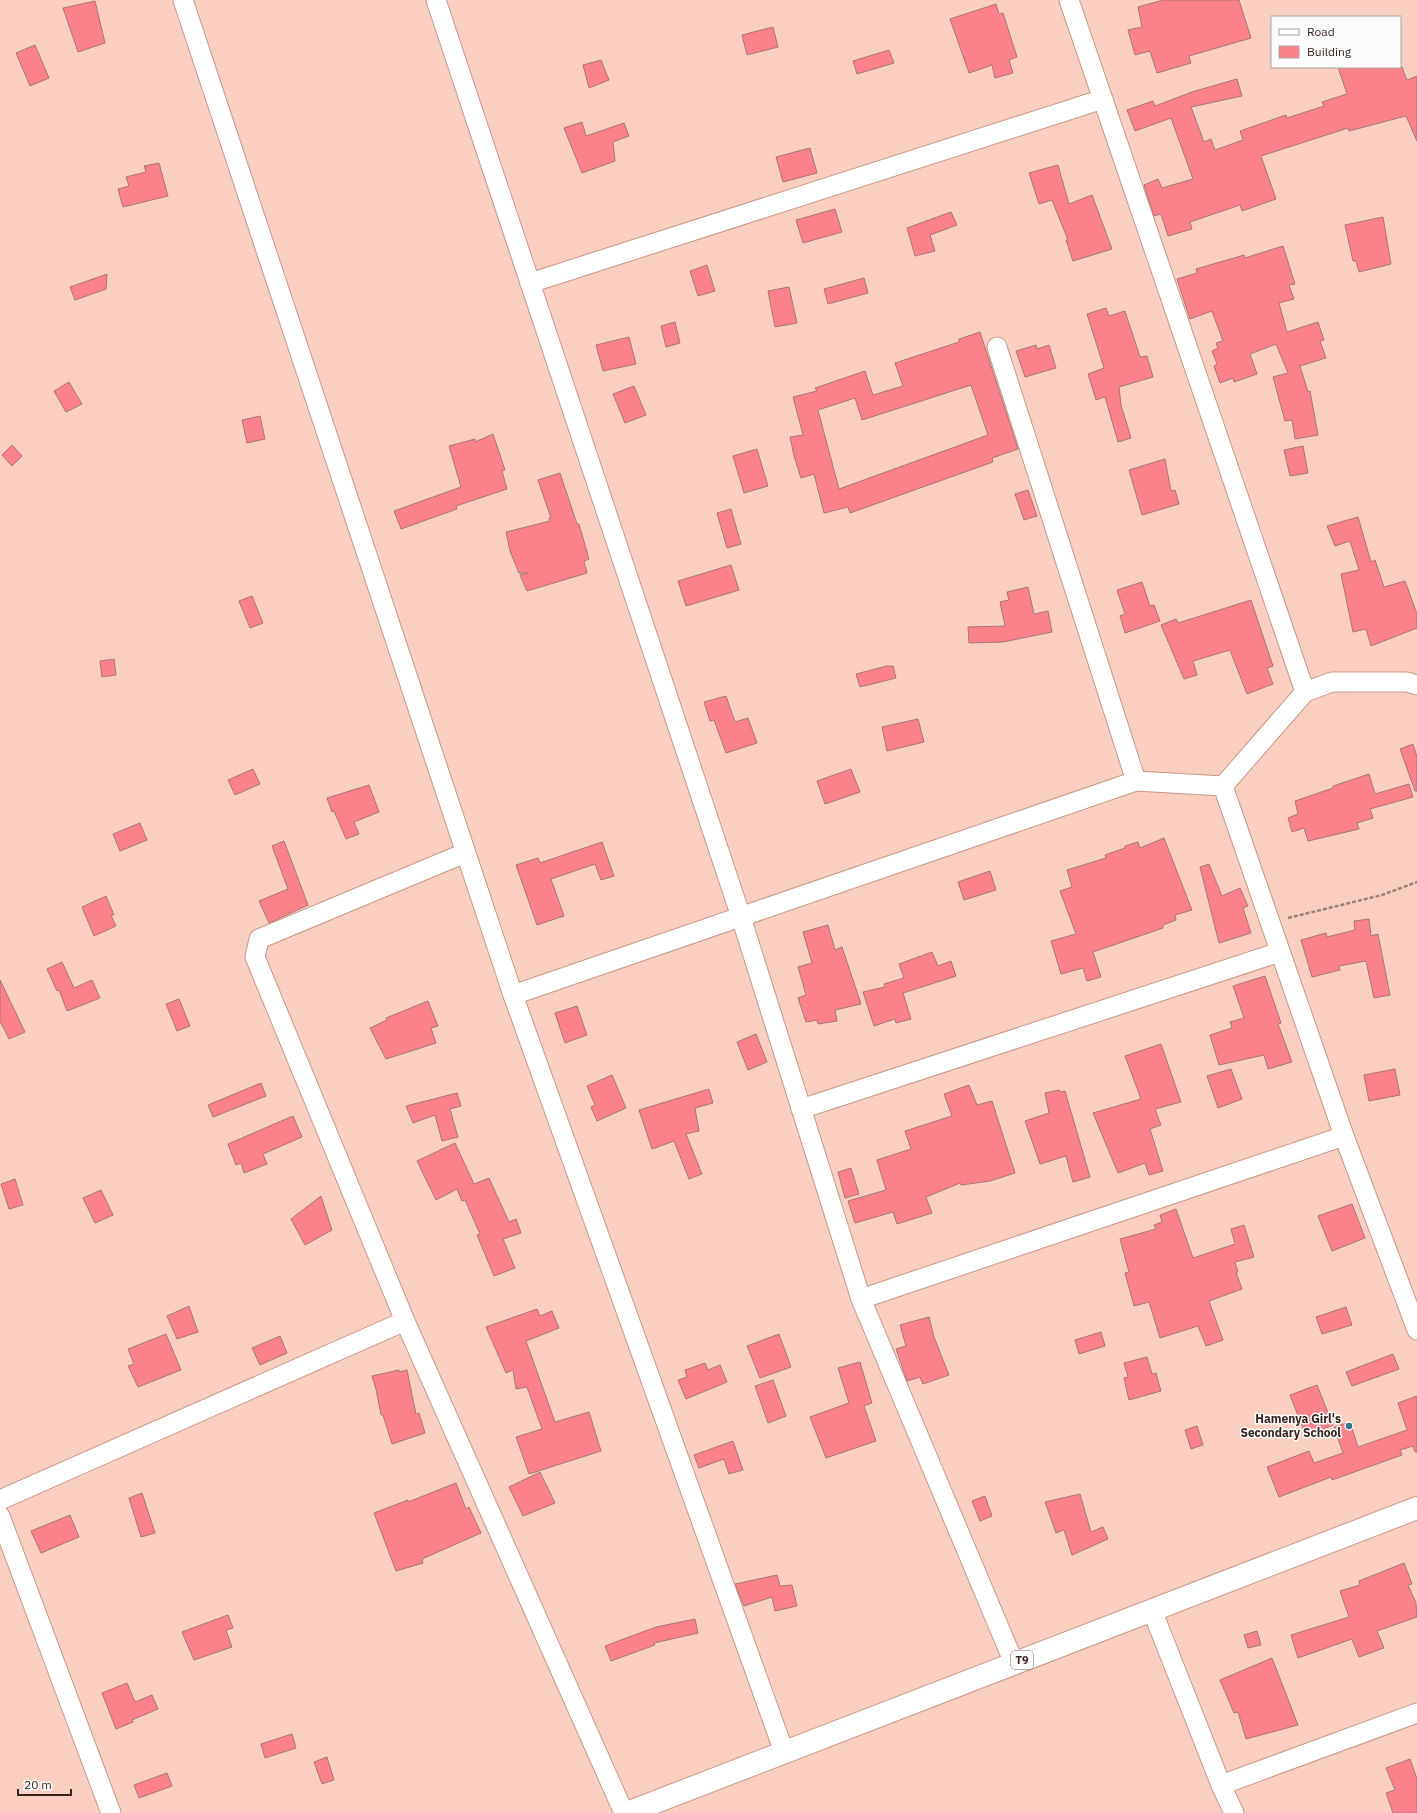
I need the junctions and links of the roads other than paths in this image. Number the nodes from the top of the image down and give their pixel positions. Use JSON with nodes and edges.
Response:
{"nodes":[{"id":1,"x":183,"y":0,"type":"edge"},
{"id":2,"x":436,"y":0,"type":"edge"},
{"id":3,"x":1069,"y":0,"type":"edge"},
{"id":4,"x":1103,"y":99,"type":"junction"},
{"id":5,"x":530,"y":283,"type":"junction"},
{"id":6,"x":997,"y":347,"type":"dead end"},
{"id":7,"x":1417,"y":685,"type":"edge"},
{"id":8,"x":1305,"y":692,"type":"junction"},
{"id":9,"x":1136,"y":781,"type":"junction"},
{"id":10,"x":1223,"y":786,"type":"junction"},
{"id":11,"x":465,"y":853,"type":"junction"},
{"id":12,"x":742,"y":917,"type":"junction"},
{"id":13,"x":1280,"y":952,"type":"junction"},
{"id":14,"x":513,"y":995,"type":"junction"},
{"id":15,"x":801,"y":1109,"type":"junction"},
{"id":16,"x":1344,"y":1136,"type":"junction"},
{"id":17,"x":861,"y":1299,"type":"junction"},
{"id":18,"x":405,"y":1321,"type":"junction"},
{"id":19,"x":1417,"y":1330,"type":"edge"},
{"id":20,"x":0,"y":1500,"type":"edge"},
{"id":21,"x":1417,"y":1508,"type":"edge"},
{"id":22,"x":0,"y":1516,"type":"edge"},
{"id":23,"x":1152,"y":1610,"type":"junction"},
{"id":24,"x":1014,"y":1663,"type":"junction"},
{"id":25,"x":1417,"y":1713,"type":"edge"},
{"id":26,"x":784,"y":1752,"type":"junction"},
{"id":27,"x":1221,"y":1785,"type":"junction"},
{"id":28,"x":111,"y":1813,"type":"edge"},
{"id":29,"x":624,"y":1813,"type":"edge"},
{"id":30,"x":627,"y":1813,"type":"edge"},
{"id":31,"x":1234,"y":1813,"type":"edge"}],
"edges":[{"from":1,"to":11,"type":"street"},
{"from":2,"to":5,"type":"street"},
{"from":3,"to":4,"type":"street"},
{"from":4,"to":5,"type":"street"},
{"from":4,"to":8,"type":"street"},
{"from":5,"to":12,"type":"street"},
{"from":6,"to":9,"type":"street"},
{"from":7,"to":8,"type":"street"},
{"from":8,"to":10,"type":"street"},
{"from":9,"to":10,"type":"street"},
{"from":9,"to":12,"type":"street"},
{"from":10,"to":13,"type":"street"},
{"from":11,"to":14,"type":"street"},
{"from":11,"to":18,"type":"street"},
{"from":12,"to":14,"type":"street"},
{"from":12,"to":15,"type":"street"},
{"from":13,"to":15,"type":"street"},
{"from":13,"to":16,"type":"street"},
{"from":14,"to":26,"type":"street"},
{"from":15,"to":17,"type":"street"},
{"from":16,"to":17,"type":"street"},
{"from":16,"to":19,"type":"street"},
{"from":17,"to":24,"type":"street"},
{"from":18,"to":20,"type":"street"},
{"from":18,"to":29,"type":"street"},
{"from":21,"to":23,"type":"highway","number":"T9"},
{"from":22,"to":28,"type":"street"},
{"from":23,"to":24,"type":"highway","number":"T9"},
{"from":23,"to":27,"type":"street"},
{"from":24,"to":26,"type":"highway","number":"T9"},
{"from":25,"to":27,"type":"street"},
{"from":26,"to":30,"type":"highway","number":"T9"},
{"from":27,"to":31,"type":"street"}]}
